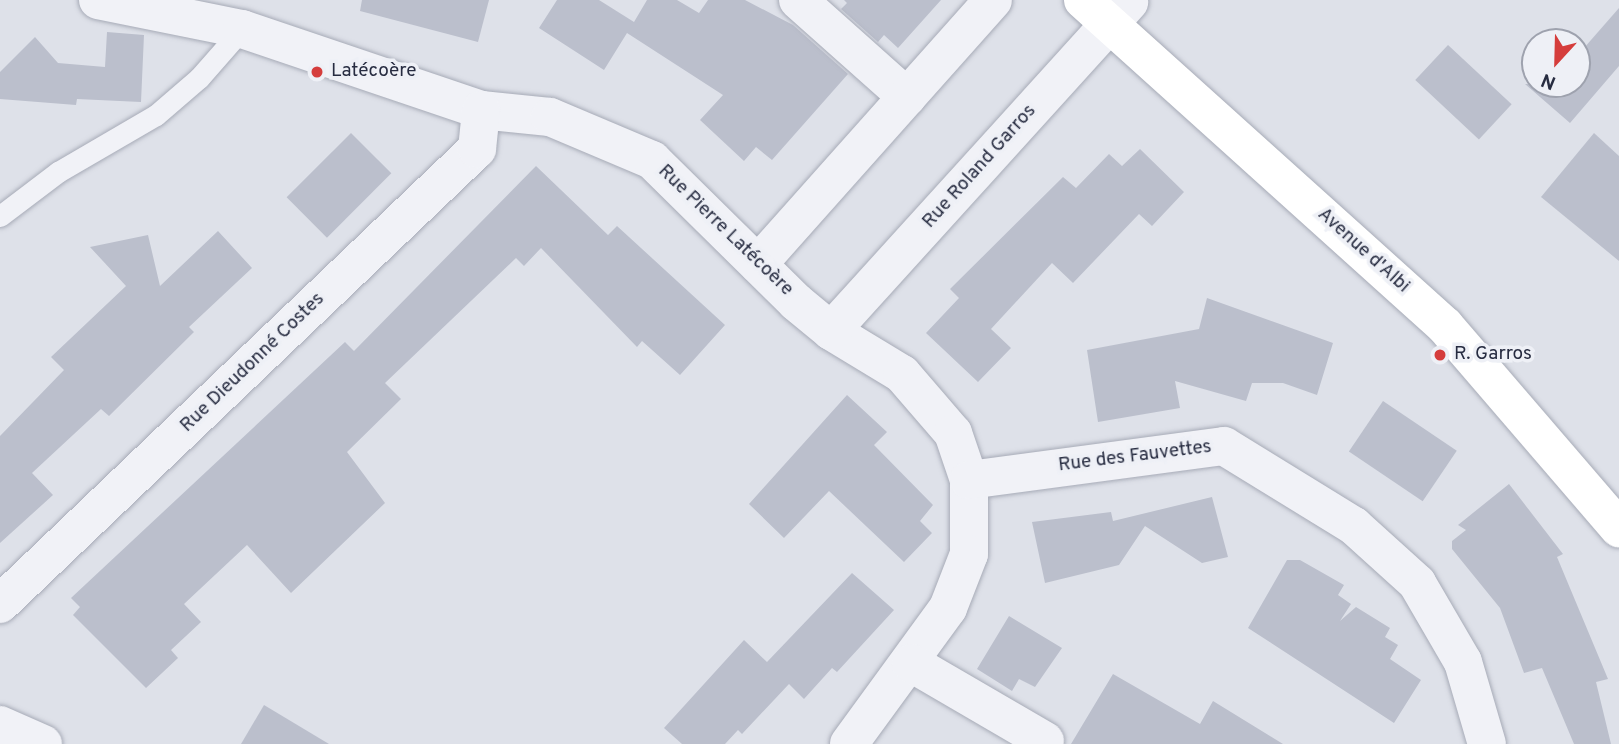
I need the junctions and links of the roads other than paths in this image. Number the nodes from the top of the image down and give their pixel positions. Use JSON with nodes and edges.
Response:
{"nodes":[{"id":1,"x":98,"y":0,"type":"edge"},
{"id":2,"x":798,"y":0,"type":"edge"},
{"id":3,"x":993,"y":0,"type":"edge"},
{"id":4,"x":1107,"y":9,"type":"edge"},
{"id":5,"x":251,"y":14,"type":"edge"},
{"id":6,"x":907,"y":97,"type":"junction"},
{"id":7,"x":481,"y":110,"type":"junction"},
{"id":8,"x":0,"y":216,"type":"edge"},
{"id":9,"x":758,"y":264,"type":"junction"},
{"id":10,"x":831,"y":331,"type":"junction"},
{"id":11,"x":969,"y":480,"type":"junction"},
{"id":12,"x":1619,"y":528,"type":"edge"},
{"id":13,"x":0,"y":604,"type":"edge"},
{"id":14,"x":911,"y":663,"type":"junction"},
{"id":15,"x":0,"y":725,"type":"edge"},
{"id":16,"x":1045,"y":741,"type":"dead end"},
{"id":17,"x":43,"y":744,"type":"edge"},
{"id":18,"x":849,"y":744,"type":"edge"},
{"id":19,"x":1487,"y":744,"type":"edge"}],
"edges":[{"from":1,"to":5,"type":"street","name":"Rue Pierre Latécoère"},
{"from":2,"to":6,"type":"street"},
{"from":3,"to":6,"type":"street"},
{"from":4,"to":10,"type":"street","name":"Rue Roland Garros"},
{"from":4,"to":12,"type":"main road","name":"Avenue d'Albi"},
{"from":5,"to":7,"type":"street","name":"Rue Pierre Latécoère"},
{"from":5,"to":8,"type":"lane"},
{"from":6,"to":9,"type":"street"},
{"from":7,"to":9,"type":"street","name":"Rue Pierre Latécoère"},
{"from":7,"to":13,"type":"street","name":"Rue Dieudonné Costes"},
{"from":9,"to":10,"type":"street","name":"Rue Pierre Latécoère"},
{"from":10,"to":11,"type":"street","name":"Rue Pierre Latécoère"},
{"from":11,"to":14,"type":"street","name":"Rue Pierre Latécoère"},
{"from":11,"to":19,"type":"street","name":"Rue des Fauvettes"},
{"from":14,"to":16,"type":"street"},
{"from":14,"to":18,"type":"street","name":"Rue Pierre Latécoère"},
{"from":15,"to":17,"type":"street"}]}
